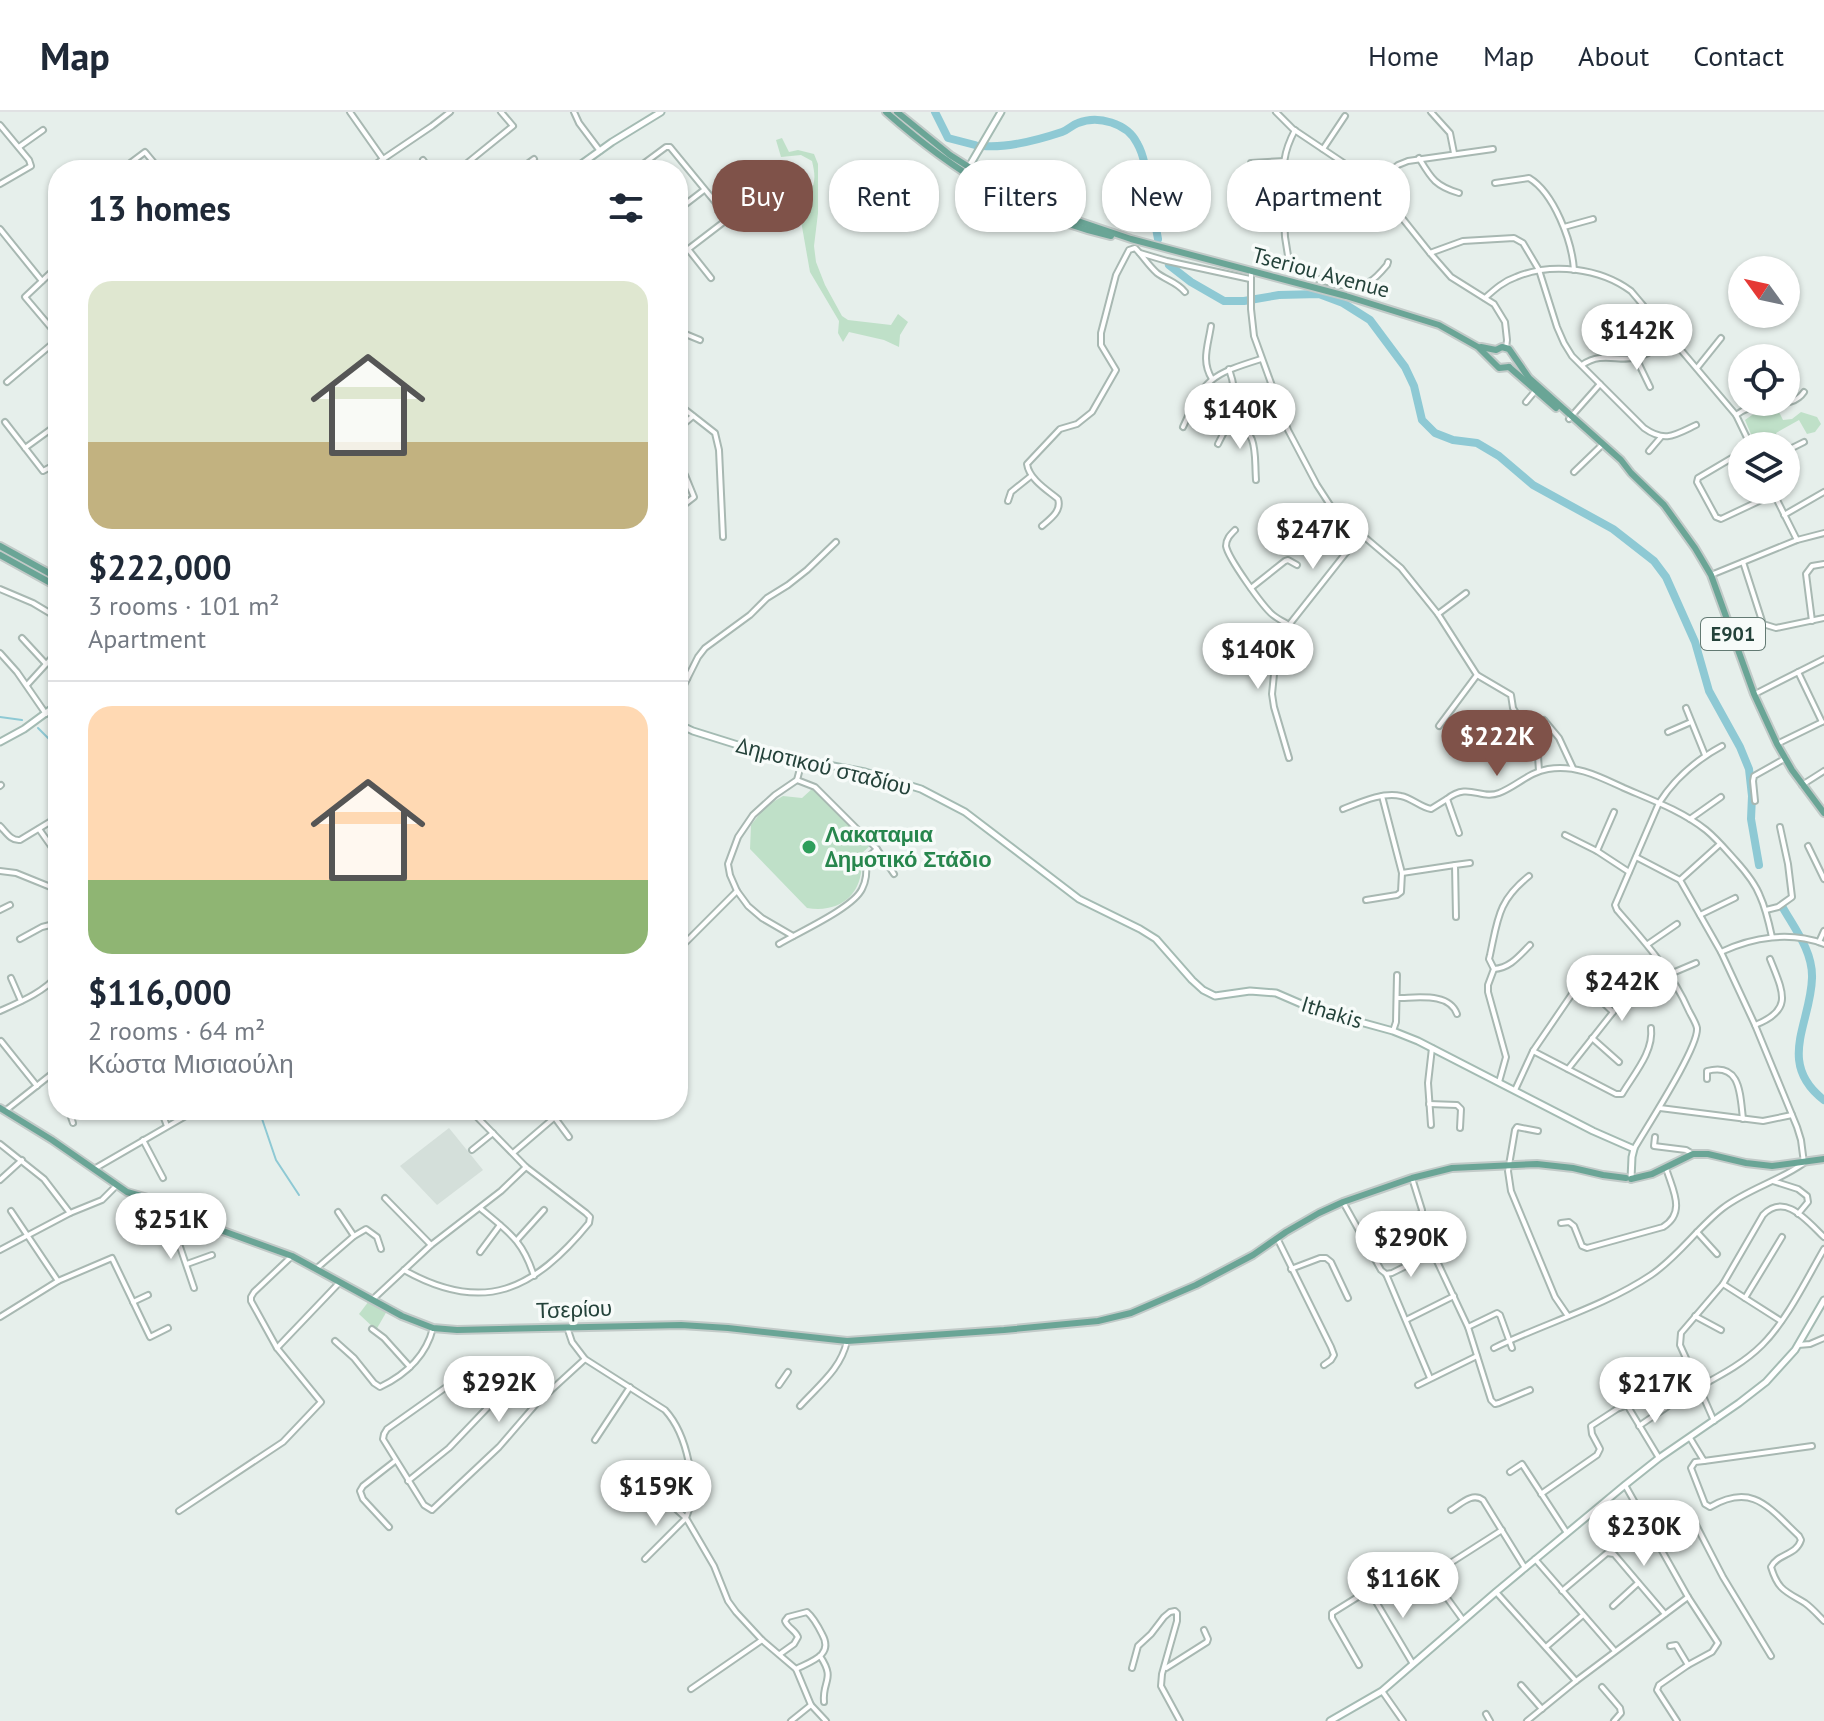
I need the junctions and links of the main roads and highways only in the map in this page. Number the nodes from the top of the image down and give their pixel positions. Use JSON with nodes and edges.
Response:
{"nodes":[{"id":1,"x":661,"y":112,"type":"edge"},
{"id":2,"x":886,"y":112,"type":"edge"},
{"id":3,"x":897,"y":112,"type":"edge"},
{"id":4,"x":1001,"y":112,"type":"edge"},
{"id":5,"x":587,"y":160,"type":"edge"},
{"id":6,"x":955,"y":160,"type":"edge"},
{"id":7,"x":973,"y":160,"type":"edge"},
{"id":8,"x":955,"y":164,"type":"edge"},
{"id":9,"x":1086,"y":224,"type":"edge"},
{"id":10,"x":1086,"y":229,"type":"edge"},
{"id":11,"x":1133,"y":240,"type":"junction"},
{"id":12,"x":1478,"y":347,"type":"junction"},
{"id":13,"x":1496,"y":350,"type":"junction"},
{"id":14,"x":1514,"y":358,"type":"junction"},
{"id":15,"x":1493,"y":360,"type":"junction"},
{"id":16,"x":1509,"y":367,"type":"junction"},
{"id":17,"x":1570,"y":418,"type":"junction"},
{"id":18,"x":1626,"y":467,"type":"junction"},
{"id":19,"x":0,"y":546,"type":"edge"},
{"id":20,"x":0,"y":555,"type":"edge"},
{"id":21,"x":48,"y":572,"type":"edge"},
{"id":22,"x":48,"y":581,"type":"edge"},
{"id":23,"x":48,"y":712,"type":"edge"},
{"id":24,"x":688,"y":729,"type":"edge"},
{"id":25,"x":0,"y":742,"type":"edge"},
{"id":26,"x":1824,"y":813,"type":"edge"},
{"id":27,"x":1045,"y":872,"type":"joint"},
{"id":28,"x":3,"y":1109,"type":"edge"},
{"id":29,"x":1824,"y":1160,"type":"edge"},
{"id":30,"x":1629,"y":1179,"type":"junction"},
{"id":31,"x":1824,"y":1300,"type":"edge"},
{"id":32,"x":1334,"y":1720,"type":"edge"}],
"edges":[{"from":1,"to":5,"type":"main road"},
{"from":2,"to":8,"type":"main road","name":"Tseriou Avenue","number":"E901"},
{"from":3,"to":6,"type":"main road","name":"Tseriou Avenue","number":"E901"},
{"from":4,"to":7,"type":"main road"},
{"from":9,"to":11,"type":"main road","name":"Tseriou Avenue","number":"E901"},
{"from":10,"to":11,"type":"main road","name":"Tseriou Avenue","number":"E901"},
{"from":11,"to":12,"type":"main road","name":"Tseriou Avenue","number":"E901"},
{"from":12,"to":13,"type":"main road","name":"Tseriou Avenue","number":"E901"},
{"from":12,"to":15,"type":"main road","name":"Tseriou Avenue","number":"E901"},
{"from":13,"to":14,"type":"main road","number":"E901"},
{"from":13,"to":15,"type":"main road"},
{"from":14,"to":16,"type":"main road"},
{"from":14,"to":17,"type":"main road","number":"E901"},
{"from":15,"to":16,"type":"main road","number":"E901"},
{"from":16,"to":17,"type":"main road","number":"E901"},
{"from":17,"to":18,"type":"main road","number":"E901"},
{"from":17,"to":18,"type":"main road","number":"E901"},
{"from":18,"to":26,"type":"main road","number":"E901"},
{"from":19,"to":21,"type":"main road"},
{"from":20,"to":22,"type":"main road"},
{"from":23,"to":25,"type":"main road"},
{"from":24,"to":27,"type":"main road","name":"Δημοτικού σταδίου"},
{"from":27,"to":30,"type":"main road","name":"Ithakis"},
{"from":28,"to":30,"type":"main road","name":"Τσερίου"},
{"from":29,"to":30,"type":"main road"},
{"from":31,"to":32,"type":"main road"}]}
